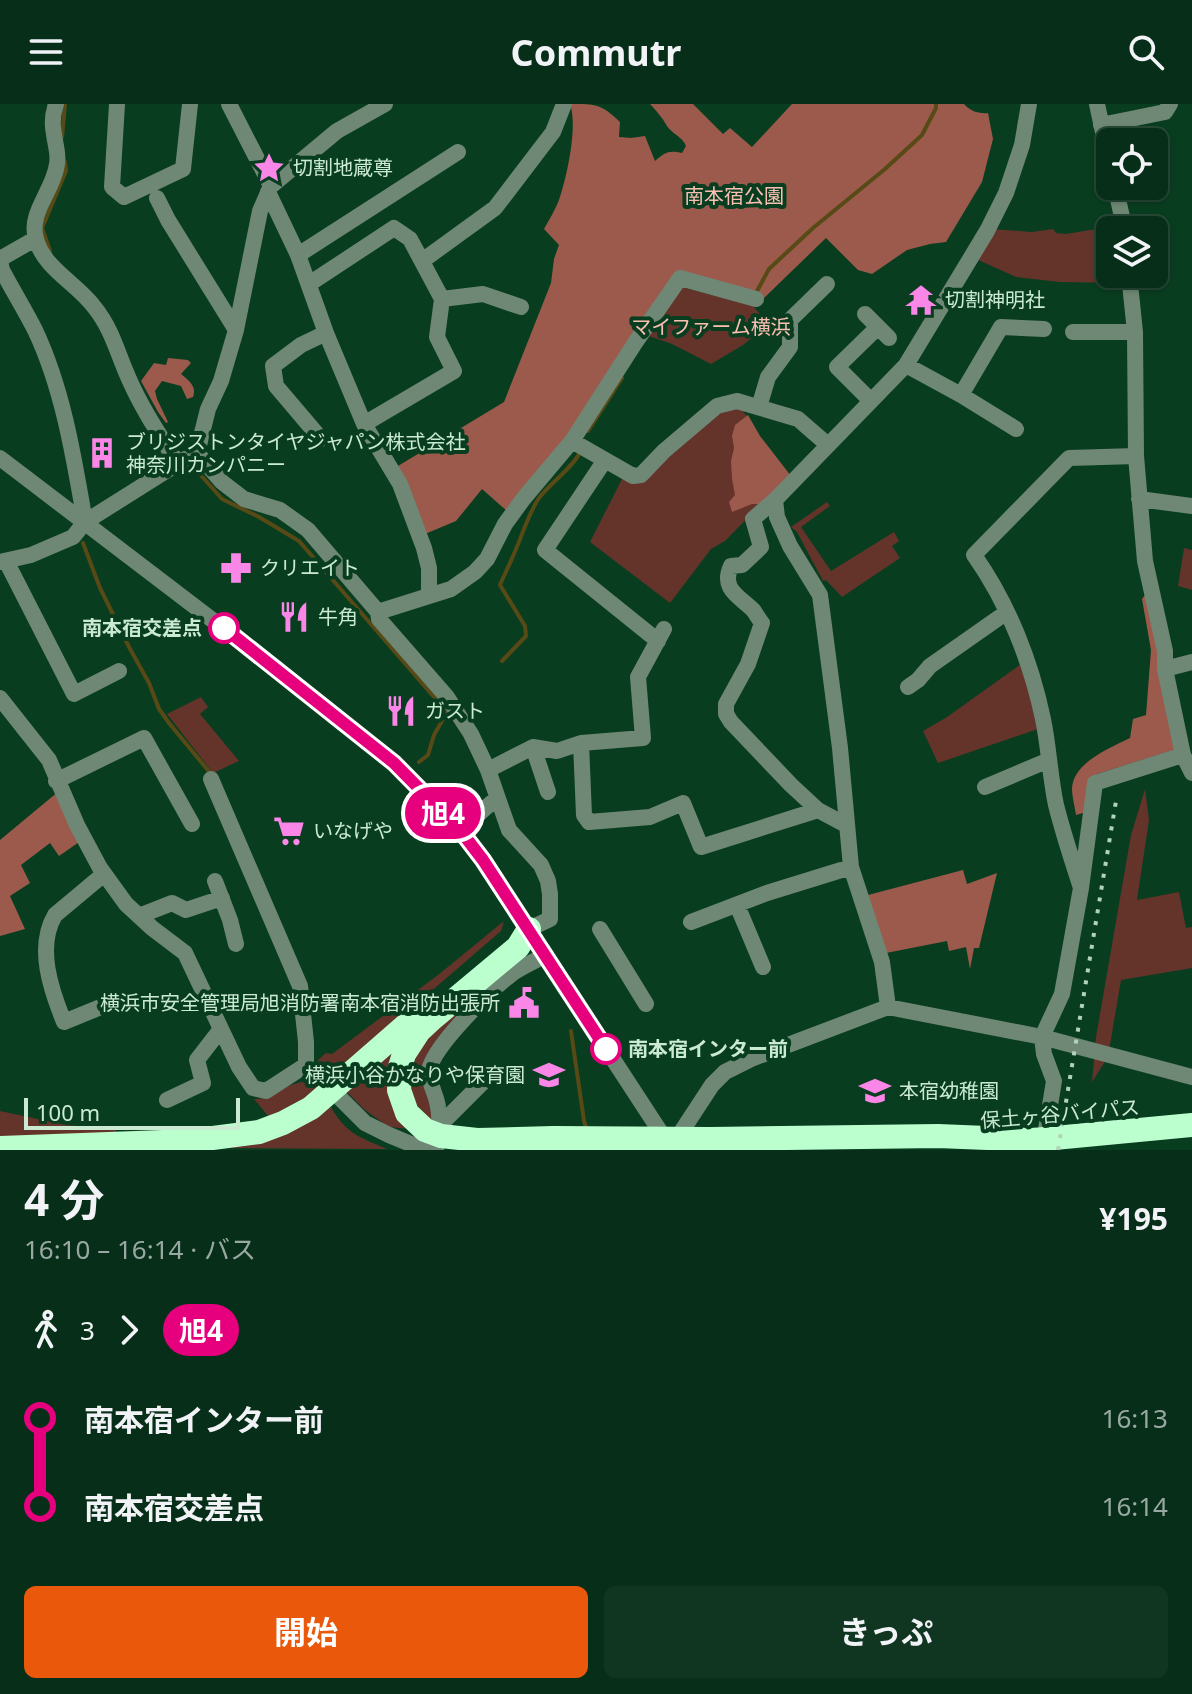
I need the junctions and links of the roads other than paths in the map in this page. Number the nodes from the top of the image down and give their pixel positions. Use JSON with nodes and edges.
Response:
{"nodes":[{"id":1,"x":56,"y":104,"type":"edge"},
{"id":2,"x":117,"y":104,"type":"edge"},
{"id":3,"x":190,"y":104,"type":"edge"},
{"id":4,"x":229,"y":104,"type":"edge"},
{"id":5,"x":385,"y":104,"type":"edge"},
{"id":6,"x":564,"y":104,"type":"edge"},
{"id":7,"x":1029,"y":104,"type":"edge"},
{"id":8,"x":1097,"y":104,"type":"edge"},
{"id":9,"x":1170,"y":104,"type":"edge"},
{"id":10,"x":1101,"y":125,"type":"junction"},
{"id":11,"x":1102,"y":128,"type":"edge"},
{"id":12,"x":458,"y":152,"type":"dead end"},
{"id":13,"x":270,"y":189,"type":"junction"},
{"id":14,"x":157,"y":198,"type":"dead end"},
{"id":15,"x":35,"y":239,"type":"junction"},
{"id":16,"x":298,"y":255,"type":"junction"},
{"id":17,"x":0,"y":260,"type":"edge"},
{"id":18,"x":422,"y":261,"type":"junction"},
{"id":19,"x":309,"y":284,"type":"junction"},
{"id":20,"x":827,"y":284,"type":"dead end"},
{"id":21,"x":1130,"y":288,"type":"edge"},
{"id":22,"x":442,"y":299,"type":"junction"},
{"id":23,"x":756,"y":299,"type":"dead end"},
{"id":24,"x":521,"y":307,"type":"dead end"},
{"id":25,"x":865,"y":314,"type":"dead end"},
{"id":26,"x":1044,"y":329,"type":"dead end"},
{"id":27,"x":236,"y":330,"type":"junction"},
{"id":28,"x":1073,"y":332,"type":"dead end"},
{"id":29,"x":1135,"y":332,"type":"junction"},
{"id":30,"x":326,"y":333,"type":"junction"},
{"id":31,"x":906,"y":365,"type":"junction"},
{"id":32,"x":961,"y":395,"type":"junction"},
{"id":33,"x":871,"y":401,"type":"junction"},
{"id":34,"x":759,"y":407,"type":"junction"},
{"id":35,"x":364,"y":424,"type":"junction"},
{"id":36,"x":1016,"y":429,"type":"dead end"},
{"id":37,"x":321,"y":439,"type":"dead end"},
{"id":38,"x":572,"y":441,"type":"junction"},
{"id":39,"x":828,"y":445,"type":"junction"},
{"id":40,"x":1136,"y":456,"type":"junction"},
{"id":41,"x":0,"y":458,"type":"edge"},
{"id":42,"x":187,"y":458,"type":"junction"},
{"id":43,"x":605,"y":460,"type":"junction"},
{"id":44,"x":1139,"y":499,"type":"junction"},
{"id":45,"x":775,"y":500,"type":"junction"},
{"id":46,"x":1192,"y":506,"type":"edge"},
{"id":47,"x":85,"y":522,"type":"junction"},
{"id":48,"x":3,"y":561,"type":"edge"},
{"id":49,"x":429,"y":595,"type":"junction"},
{"id":50,"x":378,"y":612,"type":"junction"},
{"id":51,"x":1007,"y":612,"type":"junction"},
{"id":52,"x":1192,"y":662,"type":"edge"},
{"id":53,"x":1165,"y":669,"type":"junction"},
{"id":54,"x":119,"y":671,"type":"dead end"},
{"id":55,"x":908,"y":687,"type":"dead end"},
{"id":56,"x":0,"y":698,"type":"edge"},
{"id":57,"x":581,"y":743,"type":"junction"},
{"id":58,"x":533,"y":747,"type":"junction"},
{"id":59,"x":1183,"y":755,"type":"junction"},
{"id":60,"x":1049,"y":760,"type":"junction"},
{"id":61,"x":488,"y":770,"type":"junction"},
{"id":62,"x":1192,"y":773,"type":"edge"},
{"id":63,"x":211,"y":779,"type":"dead end"},
{"id":64,"x":56,"y":781,"type":"junction"},
{"id":65,"x":985,"y":787,"type":"dead end"},
{"id":66,"x":548,"y":792,"type":"dead end"},
{"id":67,"x":497,"y":798,"type":"junction"},
{"id":68,"x":818,"y":810,"type":"junction"},
{"id":69,"x":192,"y":824,"type":"dead end"},
{"id":70,"x":846,"y":825,"type":"junction"},
{"id":71,"x":460,"y":830,"type":"junction"},
{"id":72,"x":851,"y":867,"type":"junction"},
{"id":73,"x":104,"y":874,"type":"junction"},
{"id":74,"x":215,"y":881,"type":"dead end"},
{"id":75,"x":1081,"y":888,"type":"junction"},
{"id":76,"x":222,"y":898,"type":"junction"},
{"id":77,"x":737,"y":905,"type":"junction"},
{"id":78,"x":139,"y":916,"type":"junction"},
{"id":79,"x":691,"y":922,"type":"dead end"},
{"id":80,"x":529,"y":929,"type":"junction"},
{"id":81,"x":600,"y":929,"type":"dead end"},
{"id":82,"x":236,"y":944,"type":"dead end"},
{"id":83,"x":546,"y":955,"type":"junction"},
{"id":84,"x":763,"y":967,"type":"dead end"},
{"id":85,"x":118,"y":1000,"type":"dead end"},
{"id":86,"x":646,"y":1004,"type":"dead end"},
{"id":87,"x":888,"y":1007,"type":"junction"},
{"id":88,"x":221,"y":1029,"type":"junction"},
{"id":89,"x":1042,"y":1037,"type":"junction"},
{"id":90,"x":306,"y":1065,"type":"junction"},
{"id":91,"x":1192,"y":1077,"type":"edge"},
{"id":92,"x":325,"y":1082,"type":"dead end"},
{"id":93,"x":482,"y":1083,"type":"dead end"},
{"id":94,"x":340,"y":1098,"type":"dead end"},
{"id":95,"x":167,"y":1100,"type":"dead end"},
{"id":96,"x":1192,"y":1125,"type":"edge"},
{"id":97,"x":432,"y":1139,"type":"edge"},
{"id":98,"x":1040,"y":1145,"type":"edge"},
{"id":99,"x":0,"y":1148,"type":"edge"},
{"id":100,"x":670,"y":1149,"type":"edge"},
{"id":101,"x":932,"y":1150,"type":"edge"}],
"edges":[{"from":1,"to":15,"type":"street"},
{"from":2,"to":3,"type":"street"},
{"from":4,"to":13,"type":"street"},
{"from":5,"to":13,"type":"street"},
{"from":6,"to":18,"type":"street"},
{"from":7,"to":31,"type":"street"},
{"from":8,"to":10,"type":"street"},
{"from":9,"to":10,"type":"street"},
{"from":10,"to":11,"type":"street"},
{"from":12,"to":16,"type":"street"},
{"from":13,"to":16,"type":"street"},
{"from":13,"to":27,"type":"street"},
{"from":14,"to":27,"type":"street"},
{"from":15,"to":17,"type":"street"},
{"from":15,"to":42,"type":"street"},
{"from":16,"to":19,"type":"street"},
{"from":17,"to":47,"type":"street"},
{"from":18,"to":19,"type":"street"},
{"from":18,"to":22,"type":"street"},
{"from":19,"to":30,"type":"street"},
{"from":20,"to":34,"type":"street"},
{"from":21,"to":29,"type":"street"},
{"from":22,"to":24,"type":"street"},
{"from":22,"to":35,"type":"street"},
{"from":23,"to":38,"type":"street"},
{"from":25,"to":33,"type":"street"},
{"from":26,"to":32,"type":"street"},
{"from":27,"to":42,"type":"street"},
{"from":28,"to":29,"type":"street"},
{"from":29,"to":40,"type":"street"},
{"from":30,"to":35,"type":"street"},
{"from":30,"to":37,"type":"street"},
{"from":31,"to":32,"type":"street"},
{"from":31,"to":33,"type":"street"},
{"from":32,"to":36,"type":"street"},
{"from":33,"to":39,"type":"street"},
{"from":34,"to":39,"type":"street"},
{"from":34,"to":43,"type":"street"},
{"from":35,"to":49,"type":"street"},
{"from":38,"to":43,"type":"street"},
{"from":38,"to":49,"type":"street"},
{"from":39,"to":45,"type":"street"},
{"from":40,"to":44,"type":"street"},
{"from":40,"to":51,"type":"street"},
{"from":41,"to":47,"type":"street"},
{"from":42,"to":47,"type":"street"},
{"from":42,"to":50,"type":"street"},
{"from":43,"to":57,"type":"street"},
{"from":44,"to":46,"type":"street"},
{"from":44,"to":53,"type":"street"},
{"from":45,"to":68,"type":"street"},
{"from":45,"to":70,"type":"street"},
{"from":47,"to":48,"type":"street"},
{"from":47,"to":71,"type":"street"},
{"from":48,"to":54,"type":"street"},
{"from":49,"to":50,"type":"street"},
{"from":50,"to":61,"type":"street"},
{"from":51,"to":55,"type":"street"},
{"from":51,"to":60,"type":"street"},
{"from":52,"to":53,"type":"street"},
{"from":53,"to":59,"type":"street"},
{"from":56,"to":64,"type":"street"},
{"from":57,"to":58,"type":"street"},
{"from":57,"to":68,"type":"street"},
{"from":58,"to":61,"type":"street"},
{"from":58,"to":66,"type":"street"},
{"from":59,"to":62,"type":"street"},
{"from":59,"to":75,"type":"street"},
{"from":60,"to":65,"type":"street"},
{"from":60,"to":75,"type":"street"},
{"from":61,"to":67,"type":"street"},
{"from":63,"to":90,"type":"street"},
{"from":64,"to":69,"type":"street"},
{"from":64,"to":73,"type":"street"},
{"from":67,"to":71,"type":"street"},
{"from":67,"to":80,"type":"street"},
{"from":68,"to":70,"type":"street"},
{"from":70,"to":72,"type":"street"},
{"from":71,"to":80,"type":"street"},
{"from":72,"to":77,"type":"street"},
{"from":72,"to":87,"type":"street"},
{"from":73,"to":78,"type":"street"},
{"from":73,"to":85,"type":"street"},
{"from":74,"to":76,"type":"street"},
{"from":75,"to":89,"type":"street"},
{"from":76,"to":78,"type":"street"},
{"from":76,"to":82,"type":"street"},
{"from":77,"to":79,"type":"street"},
{"from":77,"to":84,"type":"street"},
{"from":78,"to":88,"type":"street"},
{"from":80,"to":83,"type":"street"},
{"from":80,"to":97,"type":"highway"},
{"from":80,"to":99,"type":"highway"},
{"from":81,"to":86,"type":"street"},
{"from":83,"to":97,"type":"street"},
{"from":83,"to":100,"type":"street"},
{"from":87,"to":89,"type":"street"},
{"from":87,"to":100,"type":"street"},
{"from":88,"to":90,"type":"street"},
{"from":88,"to":95,"type":"street"},
{"from":89,"to":91,"type":"street"},
{"from":89,"to":98,"type":"street"},
{"from":90,"to":92,"type":"street"},
{"from":93,"to":97,"type":"street"},
{"from":94,"to":97,"type":"street"},
{"from":96,"to":98,"type":"highway","name":"保土ヶ谷バイパス"},
{"from":97,"to":98,"type":"highway"},
{"from":98,"to":101,"type":"highway","name":"保土ヶ谷バイパス"}]}
